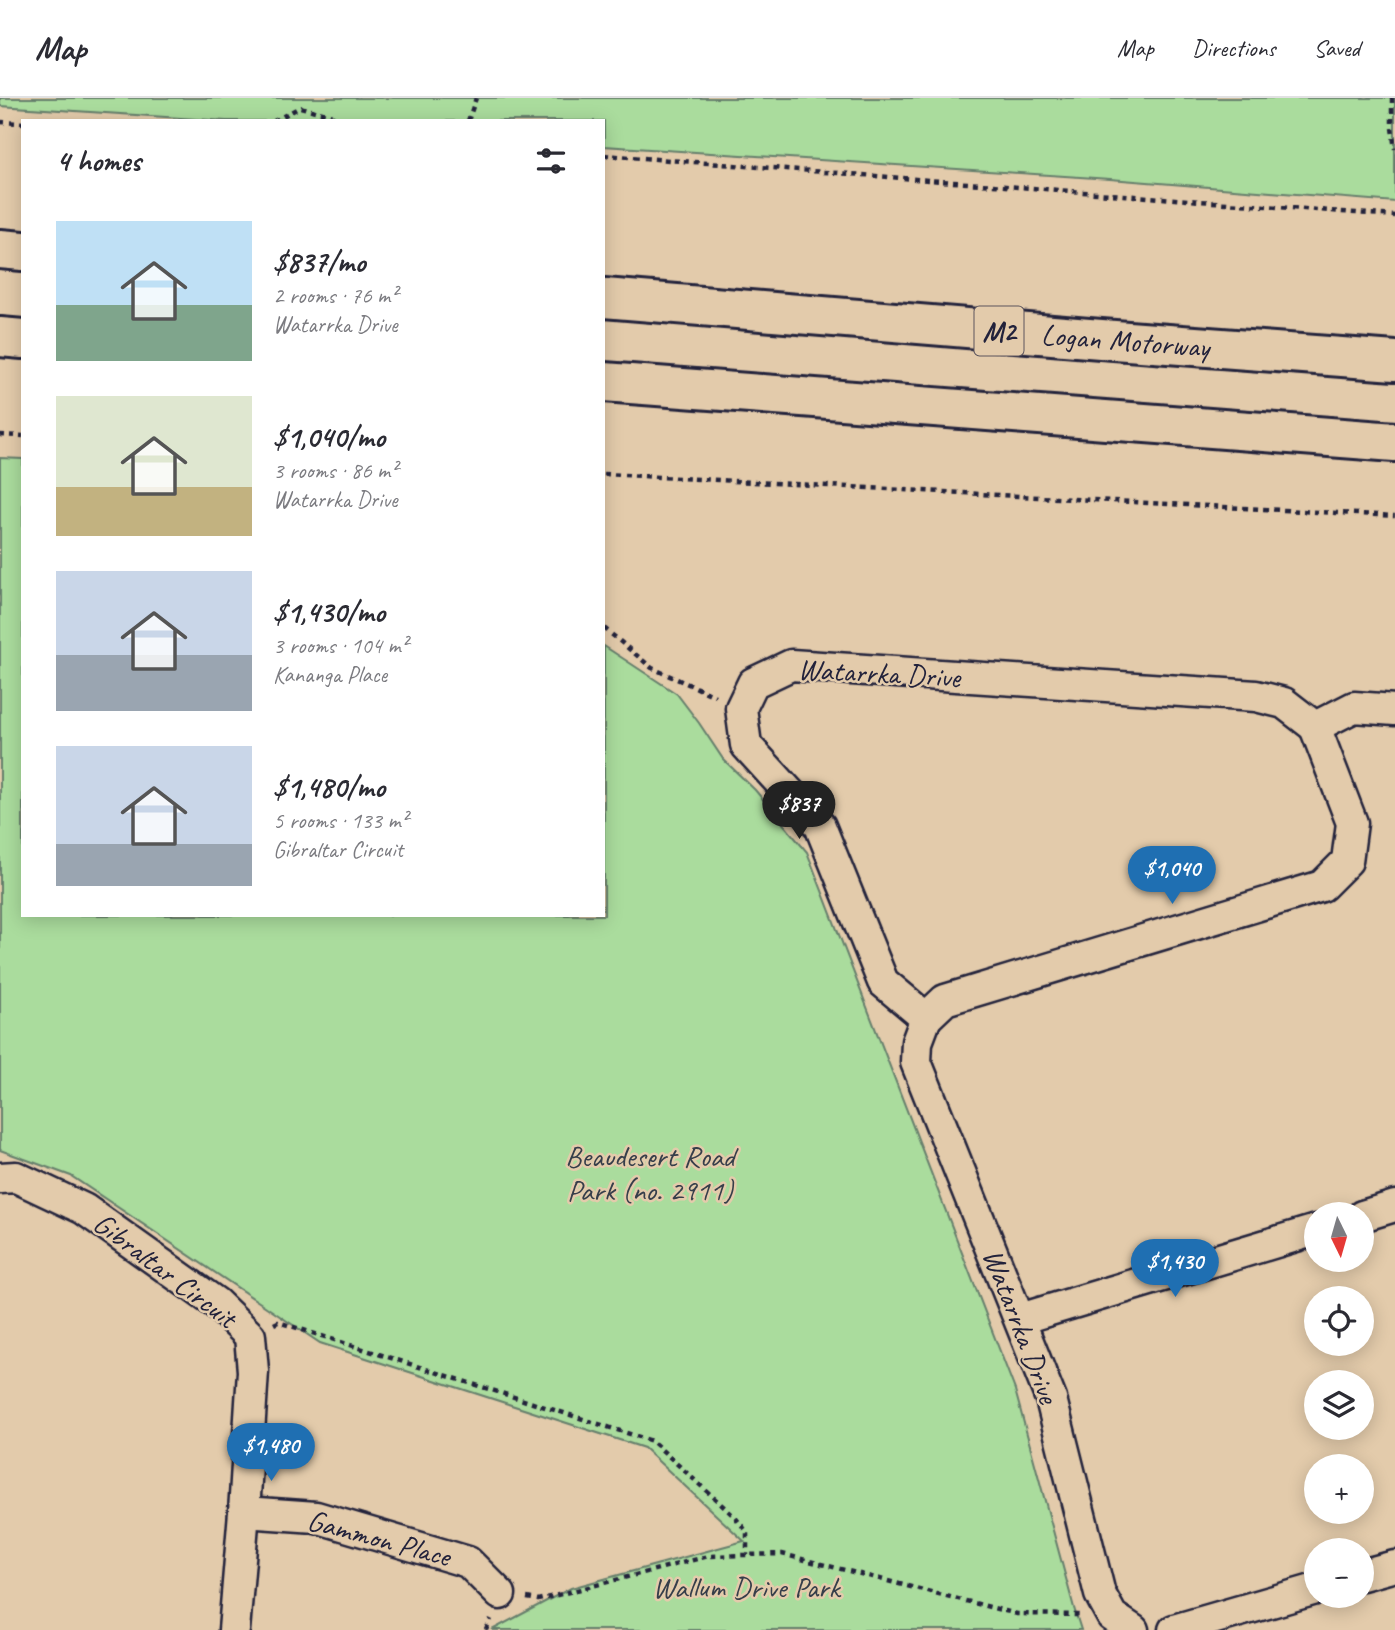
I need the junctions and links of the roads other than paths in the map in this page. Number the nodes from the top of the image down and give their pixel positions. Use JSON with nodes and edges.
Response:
{"nodes":[{"id":1,"x":0,"y":249,"type":"edge"},
{"id":2,"x":21,"y":251,"type":"edge"},
{"id":3,"x":605,"y":299,"type":"edge"},
{"id":4,"x":0,"y":337,"type":"edge"},
{"id":5,"x":21,"y":339,"type":"edge"},
{"id":6,"x":1395,"y":361,"type":"edge"},
{"id":7,"x":605,"y":382,"type":"edge"},
{"id":8,"x":1395,"y":442,"type":"edge"},
{"id":9,"x":1395,"y":710,"type":"edge"},
{"id":10,"x":1315,"y":726,"type":"junction"},
{"id":11,"x":926,"y":1018,"type":"junction"},
{"id":12,"x":0,"y":1178,"type":"edge"},
{"id":13,"x":1395,"y":1206,"type":"edge"},
{"id":14,"x":1374,"y":1212,"type":"edge"},
{"id":15,"x":1304,"y":1234,"type":"edge"},
{"id":16,"x":1020,"y":1319,"type":"junction"},
{"id":17,"x":244,"y":1512,"type":"junction"},
{"id":18,"x":1395,"y":1566,"type":"edge"},
{"id":19,"x":1374,"y":1572,"type":"edge"},
{"id":20,"x":1304,"y":1592,"type":"edge"},
{"id":21,"x":500,"y":1594,"type":"road end"},
{"id":22,"x":1122,"y":1623,"type":"edge"},
{"id":23,"x":234,"y":1630,"type":"edge"},
{"id":24,"x":1174,"y":1630,"type":"edge"}],
"edges":[{"from":1,"to":2,"type":"highway"},
{"from":3,"to":6,"type":"highway","name":"Logan Motorway","number":"M2"},
{"from":4,"to":5,"type":"highway"},
{"from":7,"to":8,"type":"highway"},
{"from":9,"to":10,"type":"street"},
{"from":10,"to":11,"type":"street"},
{"from":10,"to":11,"type":"street","name":"Watarrka Drive"},
{"from":11,"to":16,"type":"street","name":"Watarrka Drive"},
{"from":12,"to":17,"type":"street","name":"Gibraltar Circuit"},
{"from":13,"to":14,"type":"street"},
{"from":15,"to":16,"type":"street"},
{"from":16,"to":22,"type":"street","name":"Watarrka Drive"},
{"from":17,"to":21,"type":"street","name":"Gammon Place"},
{"from":17,"to":23,"type":"street","name":"Gibraltar Circuit"},
{"from":18,"to":19,"type":"street"},
{"from":20,"to":24,"type":"street"}]}
